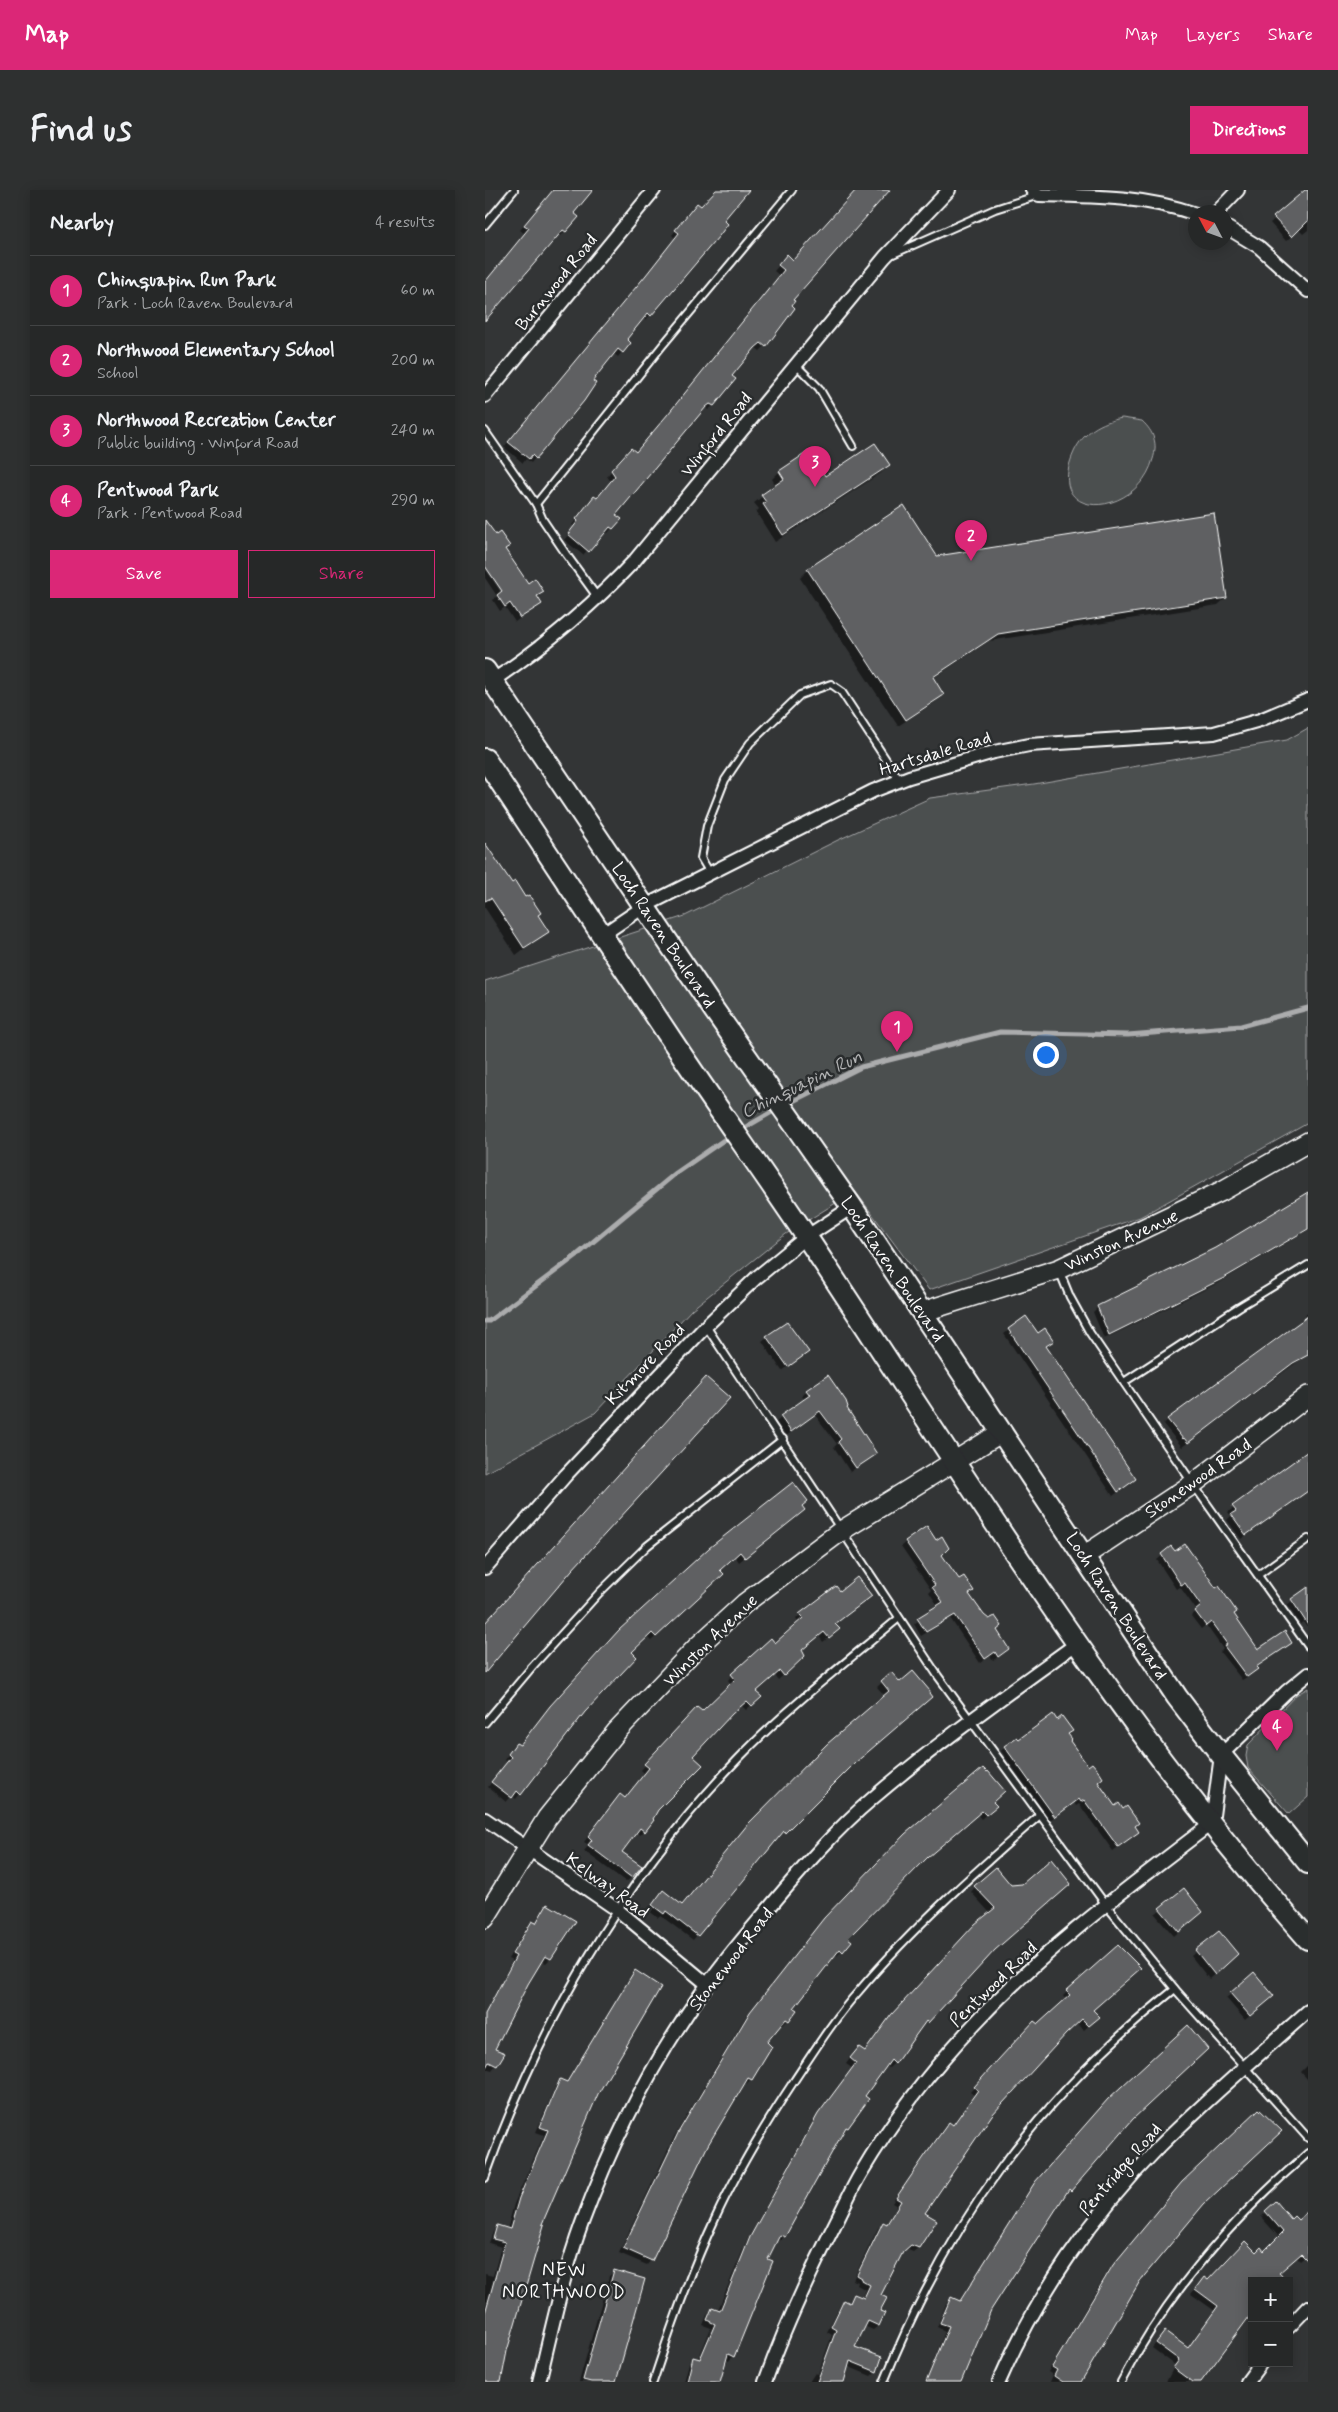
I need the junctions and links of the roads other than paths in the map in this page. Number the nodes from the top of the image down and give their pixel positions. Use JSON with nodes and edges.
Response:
{"nodes":[{"id":1,"x":514,"y":190,"type":"edge"},
{"id":2,"x":654,"y":190,"type":"edge"},
{"id":3,"x":792,"y":190,"type":"edge"},
{"id":4,"x":949,"y":190,"type":"edge"},
{"id":5,"x":1238,"y":190,"type":"edge"},
{"id":6,"x":1035,"y":192,"type":"edge"},
{"id":7,"x":1097,"y":193,"type":"edge"},
{"id":8,"x":1224,"y":205,"type":"edge"},
{"id":9,"x":1188,"y":212,"type":"edge"},
{"id":10,"x":485,"y":225,"type":"edge"},
{"id":11,"x":1233,"y":232,"type":"edge"},
{"id":12,"x":885,"y":257,"type":"junction"},
{"id":13,"x":1308,"y":291,"type":"edge"},
{"id":14,"x":796,"y":365,"type":"junction"},
{"id":15,"x":485,"y":396,"type":"edge"},
{"id":16,"x":485,"y":431,"type":"edge"},
{"id":17,"x":853,"y":446,"type":"dead end"},
{"id":18,"x":536,"y":504,"type":"junction"},
{"id":19,"x":599,"y":599,"type":"junction"},
{"id":20,"x":489,"y":675,"type":"edge"},
{"id":21,"x":1308,"y":700,"type":"edge"},
{"id":22,"x":485,"y":759,"type":"edge"},
{"id":23,"x":899,"y":781,"type":"junction"},
{"id":24,"x":710,"y":873,"type":"junction"},
{"id":25,"x":645,"y":906,"type":"junction"},
{"id":26,"x":602,"y":934,"type":"junction"},
{"id":27,"x":1308,"y":1142,"type":"edge"},
{"id":28,"x":852,"y":1207,"type":"junction"},
{"id":29,"x":806,"y":1237,"type":"junction"},
{"id":30,"x":1308,"y":1265,"type":"edge"},
{"id":31,"x":1059,"y":1269,"type":"junction"},
{"id":32,"x":923,"y":1312,"type":"junction"},
{"id":33,"x":706,"y":1326,"type":"junction"},
{"id":34,"x":1124,"y":1382,"type":"junction"},
{"id":35,"x":1308,"y":1396,"type":"edge"},
{"id":36,"x":1002,"y":1432,"type":"junction"},
{"id":37,"x":783,"y":1439,"type":"junction"},
{"id":38,"x":952,"y":1462,"type":"junction"},
{"id":39,"x":1193,"y":1484,"type":"junction"},
{"id":40,"x":841,"y":1531,"type":"junction"},
{"id":41,"x":1308,"y":1539,"type":"edge"},
{"id":42,"x":1084,"y":1556,"type":"junction"},
{"id":43,"x":485,"y":1568,"type":"edge"},
{"id":44,"x":1258,"y":1575,"type":"junction"},
{"id":45,"x":899,"y":1618,"type":"junction"},
{"id":46,"x":1076,"y":1644,"type":"junction"},
{"id":47,"x":1308,"y":1646,"type":"edge"},
{"id":48,"x":1308,"y":1674,"type":"edge"},
{"id":49,"x":971,"y":1722,"type":"junction"},
{"id":50,"x":485,"y":1723,"type":"edge"},
{"id":51,"x":1221,"y":1755,"type":"junction"},
{"id":52,"x":1040,"y":1815,"type":"junction"},
{"id":53,"x":485,"y":1819,"type":"edge"},
{"id":54,"x":1212,"y":1823,"type":"junction"},
{"id":55,"x":527,"y":1849,"type":"junction"},
{"id":56,"x":1308,"y":1863,"type":"edge"},
{"id":57,"x":1106,"y":1905,"type":"junction"},
{"id":58,"x":619,"y":1911,"type":"junction"},
{"id":59,"x":485,"y":1918,"type":"edge"},
{"id":60,"x":1308,"y":1939,"type":"edge"},
{"id":61,"x":707,"y":1984,"type":"junction"},
{"id":62,"x":1175,"y":1989,"type":"junction"},
{"id":63,"x":1308,"y":2011,"type":"edge"},
{"id":64,"x":1244,"y":2068,"type":"junction"},
{"id":65,"x":1308,"y":2138,"type":"edge"},
{"id":66,"x":1308,"y":2153,"type":"edge"},
{"id":67,"x":485,"y":2178,"type":"edge"},
{"id":68,"x":1308,"y":2307,"type":"edge"},
{"id":69,"x":1293,"y":2323,"type":"edge"},
{"id":70,"x":1258,"y":2367,"type":"edge"},
{"id":71,"x":539,"y":2382,"type":"edge"},
{"id":72,"x":653,"y":2382,"type":"edge"},
{"id":73,"x":765,"y":2382,"type":"edge"},
{"id":74,"x":884,"y":2382,"type":"edge"},
{"id":75,"x":999,"y":2382,"type":"edge"},
{"id":76,"x":1121,"y":2382,"type":"edge"},
{"id":77,"x":1247,"y":2382,"type":"edge"}],
"edges":[{"from":1,"to":10,"type":"lane"},
{"from":2,"to":15,"type":"street","name":"Burnwood Road"},
{"from":3,"to":18,"type":"lane"},
{"from":4,"to":12,"type":"street","name":"Winford Road"},
{"from":5,"to":8,"type":"street"},
{"from":6,"to":7,"type":"street"},
{"from":6,"to":12,"type":"lane"},
{"from":7,"to":9,"type":"street"},
{"from":11,"to":13,"type":"street"},
{"from":12,"to":14,"type":"street","name":"Winford Road"},
{"from":14,"to":17,"type":"lane"},
{"from":14,"to":19,"type":"street","name":"Winford Road"},
{"from":16,"to":18,"type":"lane"},
{"from":18,"to":19,"type":"lane"},
{"from":19,"to":20,"type":"street","name":"Winford Road"},
{"from":20,"to":25,"type":"main road","name":"Loch Raven Boulevard"},
{"from":21,"to":23,"type":"street","name":"Hartsdale Road"},
{"from":22,"to":26,"type":"main road"},
{"from":23,"to":24,"type":"street","name":"Hartsdale Road"},
{"from":23,"to":24,"type":"lane"},
{"from":24,"to":25,"type":"street","name":"Hartsdale Road"},
{"from":25,"to":26,"type":"street","name":"Hartsdale Road"},
{"from":25,"to":28,"type":"main road","name":"Loch Raven Boulevard"},
{"from":26,"to":29,"type":"main road"},
{"from":27,"to":31,"type":"street","name":"Winston Avenue"},
{"from":28,"to":29,"type":"street","name":"Kitmore Road"},
{"from":28,"to":32,"type":"main road","name":"Loch Raven Boulevard"},
{"from":29,"to":33,"type":"street","name":"Kitmore Road"},
{"from":29,"to":38,"type":"main road"},
{"from":30,"to":34,"type":"lane"},
{"from":31,"to":32,"type":"street","name":"Winston Avenue"},
{"from":31,"to":34,"type":"lane"},
{"from":32,"to":36,"type":"main road","name":"Loch Raven Boulevard"},
{"from":33,"to":37,"type":"lane"},
{"from":33,"to":43,"type":"street","name":"Kitmore Road"},
{"from":34,"to":39,"type":"lane"},
{"from":35,"to":39,"type":"street","name":"Stonewood Road"},
{"from":36,"to":38,"type":"street","name":"Winston Avenue"},
{"from":36,"to":42,"type":"main road","name":"Loch Raven Boulevard"},
{"from":37,"to":40,"type":"lane"},
{"from":37,"to":50,"type":"lane"},
{"from":38,"to":40,"type":"street","name":"Winston Avenue"},
{"from":38,"to":46,"type":"main road"},
{"from":39,"to":42,"type":"street","name":"Stonewood Road"},
{"from":39,"to":44,"type":"lane"},
{"from":40,"to":45,"type":"lane"},
{"from":40,"to":55,"type":"street","name":"Winston Avenue"},
{"from":41,"to":44,"type":"lane"},
{"from":42,"to":51,"type":"main road","name":"Loch Raven Boulevard"},
{"from":44,"to":47,"type":"lane"},
{"from":45,"to":49,"type":"lane"},
{"from":45,"to":58,"type":"lane"},
{"from":46,"to":49,"type":"street","name":"Stonewood Road"},
{"from":46,"to":54,"type":"main road"},
{"from":48,"to":51,"type":"street"},
{"from":49,"to":52,"type":"lane"},
{"from":49,"to":61,"type":"street","name":"Stonewood Road"},
{"from":51,"to":54,"type":"street"},
{"from":51,"to":56,"type":"main road","name":"Loch Raven Boulevard"},
{"from":52,"to":57,"type":"lane"},
{"from":52,"to":72,"type":"lane"},
{"from":53,"to":55,"type":"street","name":"Kelway Road"},
{"from":54,"to":57,"type":"street","name":"Pentwood Road"},
{"from":54,"to":60,"type":"main road"},
{"from":55,"to":58,"type":"street","name":"Kelway Road"},
{"from":55,"to":59,"type":"street","name":"Winston Avenue"},
{"from":57,"to":62,"type":"lane"},
{"from":57,"to":73,"type":"street","name":"Pentwood Road"},
{"from":58,"to":61,"type":"street","name":"Kelway Road"},
{"from":58,"to":67,"type":"lane"},
{"from":61,"to":71,"type":"street","name":"Stonewood Road"},
{"from":62,"to":64,"type":"lane"},
{"from":62,"to":74,"type":"lane"},
{"from":63,"to":64,"type":"street","name":"Pentridge Road"},
{"from":64,"to":65,"type":"lane"},
{"from":64,"to":75,"type":"street","name":"Pentridge Road"},
{"from":66,"to":76,"type":"lane"},
{"from":68,"to":69,"type":"street"},
{"from":70,"to":77,"type":"street"}]}
